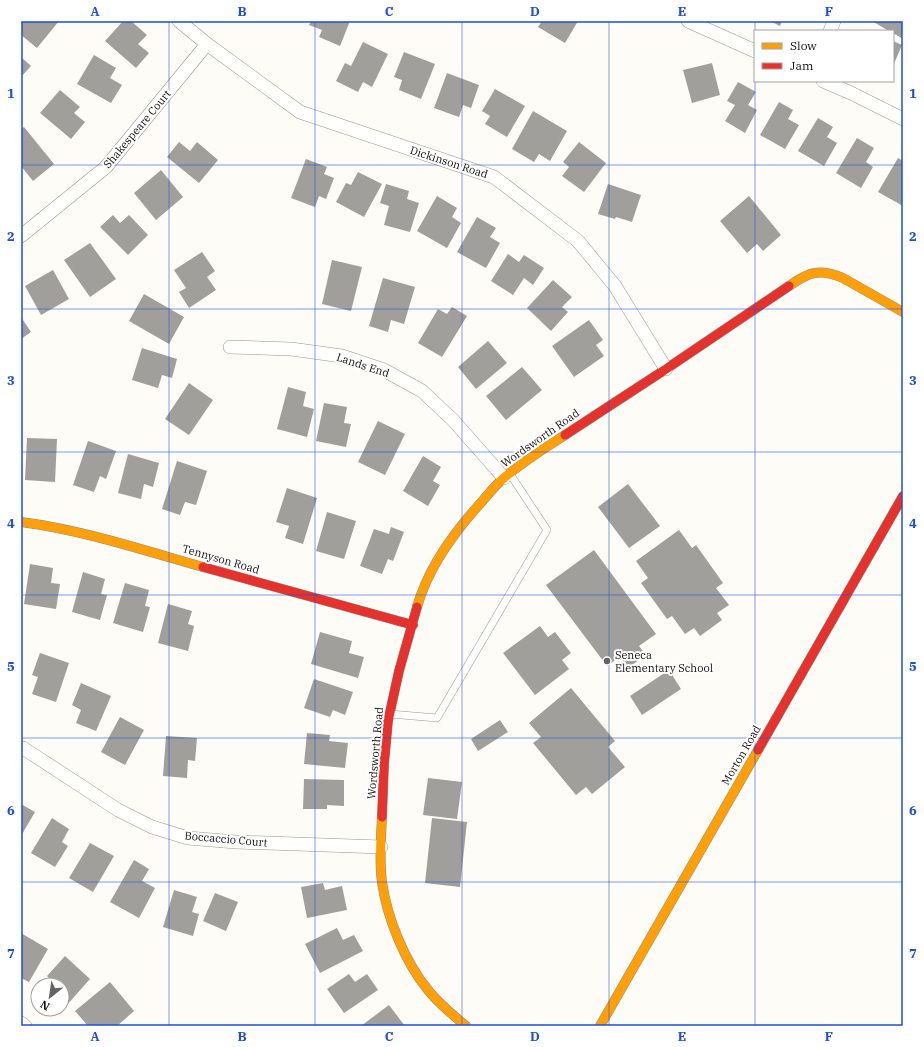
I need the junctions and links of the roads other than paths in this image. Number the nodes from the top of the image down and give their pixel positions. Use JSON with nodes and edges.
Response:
{"nodes":[{"id":1,"x":179,"y":21,"type":"edge"},
{"id":2,"x":688,"y":21,"type":"edge"},
{"id":3,"x":208,"y":44,"type":"junction"},
{"id":4,"x":754,"y":51,"type":"edge"},
{"id":5,"x":825,"y":82,"type":"edge"},
{"id":6,"x":903,"y":119,"type":"edge"},
{"id":7,"x":21,"y":236,"type":"edge"},
{"id":8,"x":903,"y":312,"type":"edge"},
{"id":9,"x":230,"y":346,"type":"dead end"},
{"id":10,"x":666,"y":368,"type":"junction"},
{"id":11,"x":507,"y":475,"type":"junction"},
{"id":12,"x":903,"y":496,"type":"edge"},
{"id":13,"x":21,"y":522,"type":"edge"},
{"id":14,"x":413,"y":625,"type":"junction"},
{"id":15,"x":390,"y":714,"type":"junction"},
{"id":16,"x":23,"y":748,"type":"dead end"},
{"id":17,"x":381,"y":847,"type":"junction"},
{"id":18,"x":21,"y":1023,"type":"edge"},
{"id":19,"x":26,"y":1026,"type":"edge"},
{"id":20,"x":466,"y":1026,"type":"edge"},
{"id":21,"x":600,"y":1026,"type":"edge"}],
"edges":[{"from":1,"to":3,"type":"street","name":"Dickinson Road"},
{"from":2,"to":4,"type":"street"},
{"from":3,"to":7,"type":"street","name":"Shakespeare Court"},
{"from":3,"to":10,"type":"street","name":"Dickinson Road"},
{"from":5,"to":6,"type":"street"},
{"from":8,"to":10,"type":"street","name":"Wordsworth Road"},
{"from":9,"to":11,"type":"street","name":"Lands End"},
{"from":10,"to":11,"type":"street","name":"Wordsworth Road"},
{"from":11,"to":14,"type":"street","name":"Wordsworth Road"},
{"from":11,"to":15,"type":"lane"},
{"from":12,"to":21,"type":"street","name":"Morton Road"},
{"from":13,"to":14,"type":"street","name":"Tennyson Road"},
{"from":14,"to":15,"type":"street","name":"Wordsworth Road"},
{"from":15,"to":17,"type":"street","name":"Wordsworth Road"},
{"from":16,"to":17,"type":"street","name":"Boccaccio Court"},
{"from":17,"to":20,"type":"street","name":"Wordsworth Road"},
{"from":18,"to":19,"type":"street"}]}
